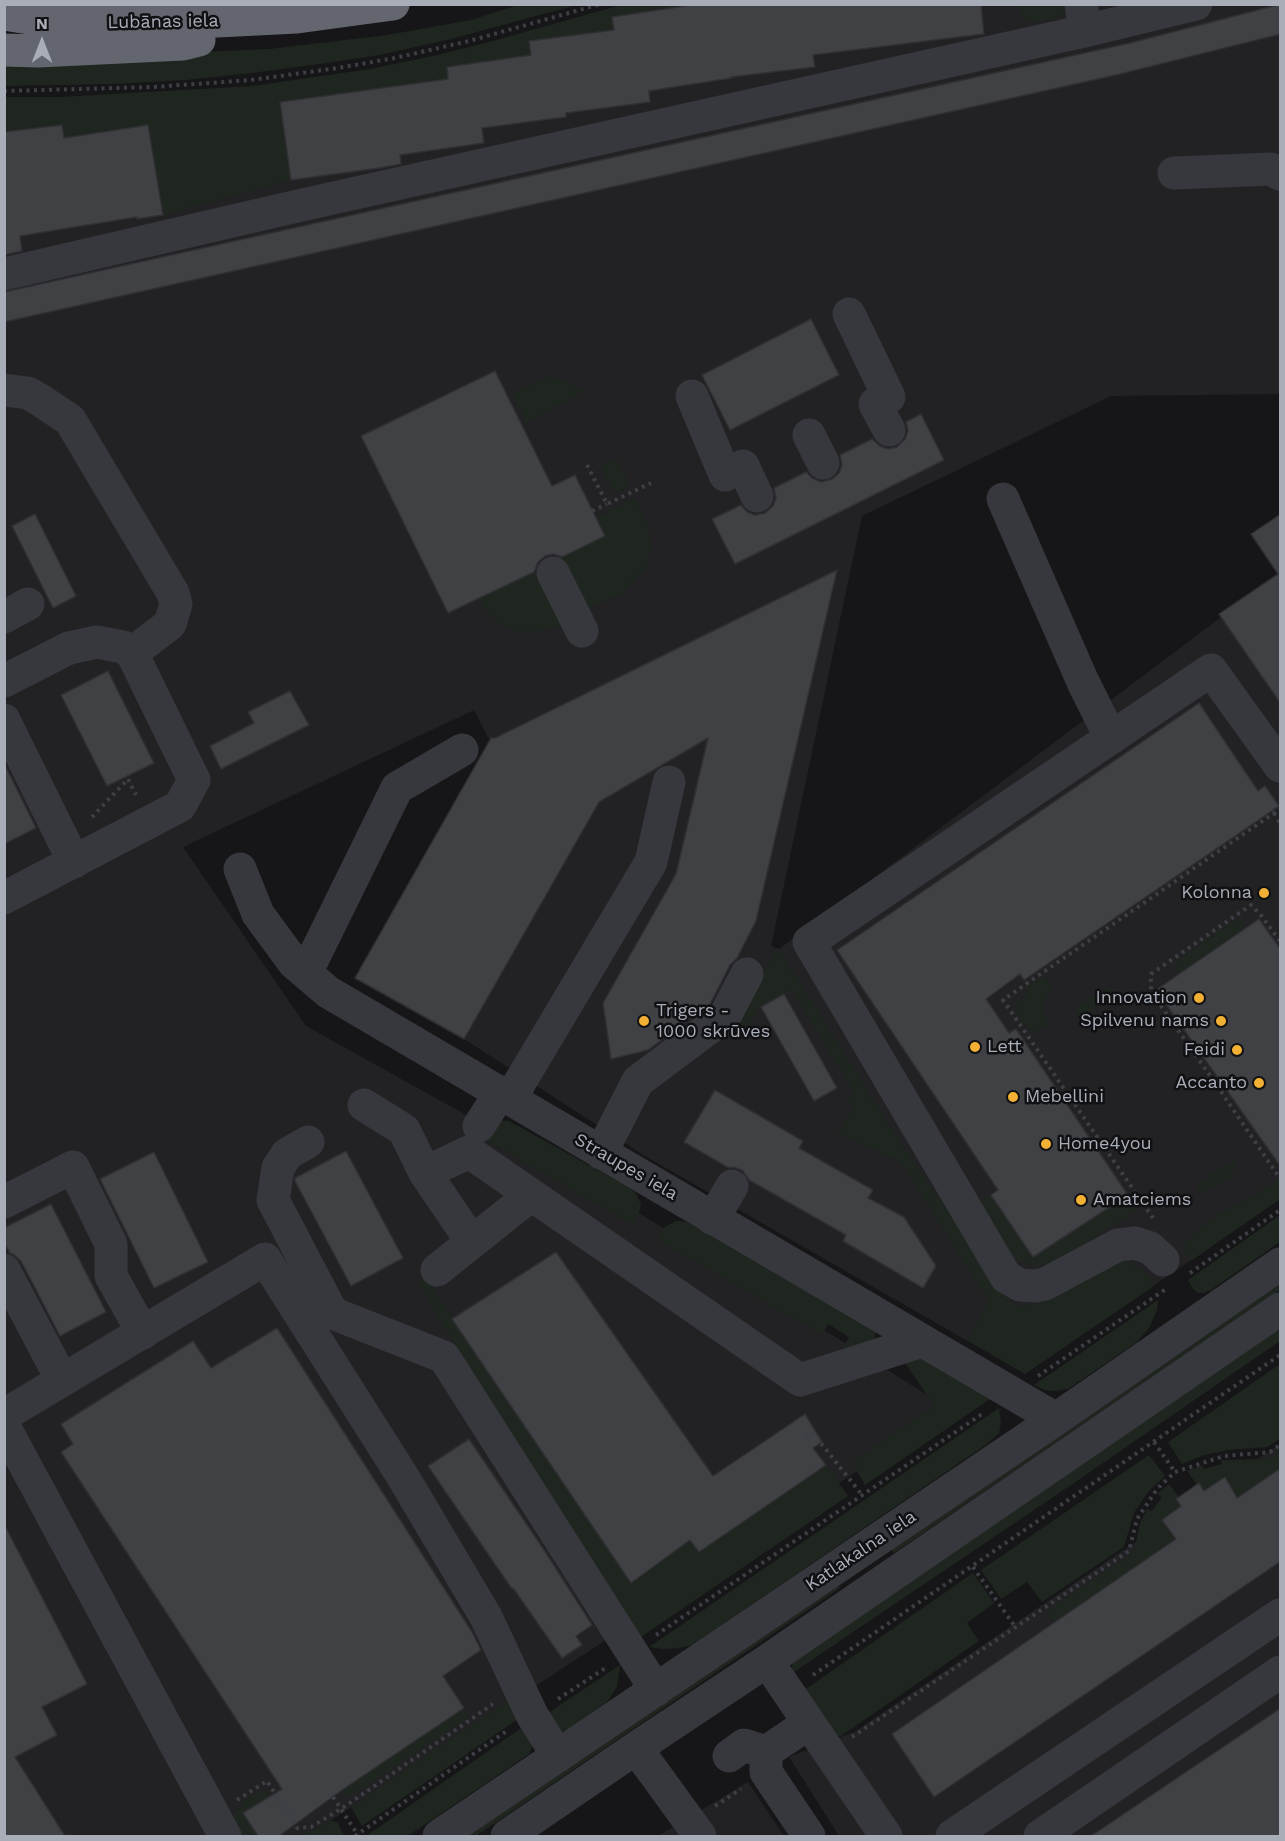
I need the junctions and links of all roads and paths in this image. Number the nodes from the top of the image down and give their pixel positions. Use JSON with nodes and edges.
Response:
{"nodes":[{"id":1,"x":393,"y":4,"type":"edge"},
{"id":2,"x":601,"y":4,"type":"edge"},
{"id":3,"x":1196,"y":4,"type":"edge"},
{"id":4,"x":4,"y":14,"type":"edge"},
{"id":5,"x":297,"y":17,"type":"junction"},
{"id":6,"x":1083,"y":18,"type":"edge"},
{"id":7,"x":4,"y":50,"type":"edge"},
{"id":8,"x":4,"y":91,"type":"edge"},
{"id":9,"x":1174,"y":173,"type":"dead end"},
{"id":10,"x":1281,"y":174,"type":"edge"},
{"id":11,"x":4,"y":274,"type":"edge"},
{"id":12,"x":849,"y":315,"type":"dead end"},
{"id":13,"x":4,"y":390,"type":"edge"},
{"id":14,"x":692,"y":396,"type":"dead end"},
{"id":15,"x":884,"y":410,"type":"dead end"},
{"id":16,"x":587,"y":465,"type":"dead end"},
{"id":17,"x":651,"y":483,"type":"dead end"},
{"id":18,"x":757,"y":496,"type":"dead end"},
{"id":19,"x":1003,"y":499,"type":"dead end"},
{"id":20,"x":607,"y":504,"type":"junction"},
{"id":21,"x":592,"y":511,"type":"dead end"},
{"id":22,"x":553,"y":573,"type":"dead end"},
{"id":23,"x":582,"y":631,"type":"dead end"},
{"id":24,"x":132,"y":653,"type":"junction"},
{"id":25,"x":4,"y":681,"type":"edge"},
{"id":26,"x":4,"y":720,"type":"edge"},
{"id":27,"x":1111,"y":738,"type":"junction"},
{"id":28,"x":462,"y":750,"type":"dead end"},
{"id":29,"x":1281,"y":766,"type":"edge"},
{"id":30,"x":669,"y":782,"type":"dead end"},
{"id":31,"x":1281,"y":809,"type":"edge"},
{"id":32,"x":1274,"y":813,"type":"junction"},
{"id":33,"x":1281,"y":823,"type":"edge"},
{"id":34,"x":74,"y":862,"type":"junction"},
{"id":35,"x":240,"y":869,"type":"dead end"},
{"id":36,"x":4,"y":898,"type":"edge"},
{"id":37,"x":1281,"y":941,"type":"edge"},
{"id":38,"x":306,"y":974,"type":"junction"},
{"id":39,"x":747,"y":974,"type":"dead end"},
{"id":40,"x":505,"y":1096,"type":"junction"},
{"id":41,"x":364,"y":1105,"type":"dead end"},
{"id":42,"x":479,"y":1126,"type":"dead end"},
{"id":43,"x":308,"y":1142,"type":"dead end"},
{"id":44,"x":601,"y":1153,"type":"junction"},
{"id":45,"x":426,"y":1173,"type":"junction"},
{"id":46,"x":1281,"y":1176,"type":"edge"},
{"id":47,"x":732,"y":1186,"type":"dead end"},
{"id":48,"x":531,"y":1195,"type":"junction"},
{"id":49,"x":4,"y":1202,"type":"edge"},
{"id":50,"x":1281,"y":1210,"type":"edge"},
{"id":51,"x":713,"y":1219,"type":"junction"},
{"id":52,"x":1157,"y":1224,"type":"dead end"},
{"id":53,"x":472,"y":1242,"type":"junction"},
{"id":54,"x":1281,"y":1264,"type":"edge"},
{"id":55,"x":4,"y":1270,"type":"edge"},
{"id":56,"x":437,"y":1270,"type":"dead end"},
{"id":57,"x":1179,"y":1272,"type":"junction"},
{"id":58,"x":1281,"y":1309,"type":"edge"},
{"id":59,"x":143,"y":1333,"type":"junction"},
{"id":60,"x":922,"y":1341,"type":"junction"},
{"id":61,"x":1281,"y":1355,"type":"edge"},
{"id":62,"x":62,"y":1380,"type":"junction"},
{"id":63,"x":1011,"y":1394,"type":"junction"},
{"id":64,"x":4,"y":1415,"type":"edge"},
{"id":65,"x":1056,"y":1419,"type":"junction"},
{"id":66,"x":4,"y":1426,"type":"edge"},
{"id":67,"x":806,"y":1439,"type":"dead end"},
{"id":68,"x":1154,"y":1442,"type":"junction"},
{"id":69,"x":1281,"y":1445,"type":"edge"},
{"id":70,"x":1175,"y":1472,"type":"junction"},
{"id":71,"x":862,"y":1495,"type":"junction"},
{"id":72,"x":859,"y":1552,"type":"junction"},
{"id":73,"x":972,"y":1567,"type":"junction"},
{"id":74,"x":880,"y":1583,"type":"junction"},
{"id":75,"x":1281,"y":1615,"type":"edge"},
{"id":76,"x":1016,"y":1628,"type":"junction"},
{"id":77,"x":633,"y":1651,"type":"junction"},
{"id":78,"x":767,"y":1661,"type":"junction"},
{"id":79,"x":1281,"y":1672,"type":"edge"},
{"id":80,"x":656,"y":1690,"type":"junction"},
{"id":81,"x":788,"y":1692,"type":"junction"},
{"id":82,"x":526,"y":1701,"type":"junction"},
{"id":83,"x":808,"y":1723,"type":"junction"},
{"id":84,"x":1118,"y":1724,"type":"junction"},
{"id":85,"x":636,"y":1748,"type":"junction"},
{"id":86,"x":829,"y":1752,"type":"junction"},
{"id":87,"x":558,"y":1756,"type":"junction"},
{"id":88,"x":729,"y":1756,"type":"dead end"},
{"id":89,"x":766,"y":1762,"type":"junction"},
{"id":90,"x":1147,"y":1764,"type":"junction"},
{"id":91,"x":333,"y":1797,"type":"dead end"},
{"id":92,"x":341,"y":1808,"type":"junction"},
{"id":93,"x":220,"y":1825,"type":"edge"},
{"id":94,"x":695,"y":1830,"type":"edge"},
{"id":95,"x":356,"y":1836,"type":"edge"},
{"id":96,"x":440,"y":1836,"type":"edge"},
{"id":97,"x":507,"y":1836,"type":"edge"},
{"id":98,"x":809,"y":1836,"type":"edge"},
{"id":99,"x":886,"y":1836,"type":"edge"},
{"id":100,"x":952,"y":1836,"type":"edge"},
{"id":101,"x":1040,"y":1836,"type":"edge"}],
"edges":[{"from":1,"to":5,"type":"highway","name":"Lubānas iela"},
{"from":2,"to":8,"type":"path"},
{"from":3,"to":6,"type":"street"},
{"from":4,"to":5,"type":"highway","name":"Lubānas iela"},
{"from":5,"to":7,"type":"highway"},
{"from":6,"to":11,"type":"street"},
{"from":9,"to":10,"type":"street"},
{"from":12,"to":15,"type":"street"},
{"from":13,"to":24,"type":"street"},
{"from":14,"to":18,"type":"street"},
{"from":16,"to":20,"type":"path"},
{"from":17,"to":20,"type":"path"},
{"from":19,"to":27,"type":"street"},
{"from":20,"to":21,"type":"path"},
{"from":22,"to":23,"type":"street"},
{"from":24,"to":25,"type":"street"},
{"from":24,"to":34,"type":"street"},
{"from":26,"to":34,"type":"street"},
{"from":27,"to":29,"type":"street"},
{"from":27,"to":57,"type":"street"},
{"from":28,"to":38,"type":"street"},
{"from":30,"to":40,"type":"street"},
{"from":31,"to":32,"type":"path"},
{"from":32,"to":33,"type":"path"},
{"from":32,"to":52,"type":"path"},
{"from":34,"to":36,"type":"street"},
{"from":35,"to":38,"type":"street","name":"Straupes iela"},
{"from":37,"to":46,"type":"path"},
{"from":38,"to":40,"type":"street","name":"Straupes iela"},
{"from":39,"to":44,"type":"street"},
{"from":40,"to":42,"type":"street"},
{"from":40,"to":44,"type":"street","name":"Straupes iela"},
{"from":41,"to":45,"type":"street"},
{"from":43,"to":77,"type":"street"},
{"from":44,"to":51,"type":"street","name":"Straupes iela"},
{"from":45,"to":48,"type":"street"},
{"from":45,"to":53,"type":"street"},
{"from":47,"to":51,"type":"street"},
{"from":48,"to":53,"type":"street"},
{"from":48,"to":60,"type":"street"},
{"from":49,"to":59,"type":"street"},
{"from":50,"to":57,"type":"path"},
{"from":51,"to":60,"type":"street","name":"Straupes iela"},
{"from":53,"to":56,"type":"street"},
{"from":54,"to":65,"type":"street","name":"Katlakalna iela"},
{"from":55,"to":62,"type":"street"},
{"from":57,"to":63,"type":"path"},
{"from":58,"to":74,"type":"street","name":"Katlakalna iela"},
{"from":59,"to":62,"type":"street"},
{"from":59,"to":82,"type":"street"},
{"from":60,"to":63,"type":"street","name":"Straupes iela"},
{"from":61,"to":68,"type":"path"},
{"from":62,"to":64,"type":"street"},
{"from":63,"to":65,"type":"street","name":"Straupes iela"},
{"from":63,"to":71,"type":"path"},
{"from":65,"to":72,"type":"street","name":"Katlakalna iela"},
{"from":66,"to":93,"type":"street"},
{"from":67,"to":71,"type":"path"},
{"from":68,"to":70,"type":"path"},
{"from":68,"to":73,"type":"path"},
{"from":69,"to":70,"type":"path"},
{"from":70,"to":76,"type":"path"},
{"from":71,"to":77,"type":"path"},
{"from":72,"to":74,"type":"street"},
{"from":72,"to":80,"type":"street","name":"Katlakalna iela"},
{"from":73,"to":76,"type":"path"},
{"from":73,"to":81,"type":"path"},
{"from":74,"to":78,"type":"street","name":"Katlakalna iela"},
{"from":75,"to":84,"type":"street"},
{"from":76,"to":86,"type":"path"},
{"from":77,"to":80,"type":"street"},
{"from":77,"to":82,"type":"path"},
{"from":78,"to":81,"type":"street"},
{"from":78,"to":85,"type":"street","name":"Katlakalna iela"},
{"from":79,"to":90,"type":"street"},
{"from":80,"to":87,"type":"street","name":"Katlakalna iela"},
{"from":81,"to":83,"type":"street"},
{"from":82,"to":87,"type":"street"},
{"from":82,"to":92,"type":"path"},
{"from":82,"to":95,"type":"path"},
{"from":83,"to":86,"type":"street"},
{"from":83,"to":89,"type":"street"},
{"from":84,"to":90,"type":"street"},
{"from":84,"to":100,"type":"street"},
{"from":85,"to":94,"type":"street"},
{"from":85,"to":97,"type":"street","name":"Katlakalna iela"},
{"from":86,"to":99,"type":"street"},
{"from":87,"to":96,"type":"street","name":"Katlakalna iela"},
{"from":88,"to":89,"type":"street"},
{"from":89,"to":94,"type":"path"},
{"from":89,"to":98,"type":"street"},
{"from":90,"to":101,"type":"street"},
{"from":91,"to":92,"type":"path"},
{"from":92,"to":93,"type":"path"},
{"from":92,"to":95,"type":"path"}]}
